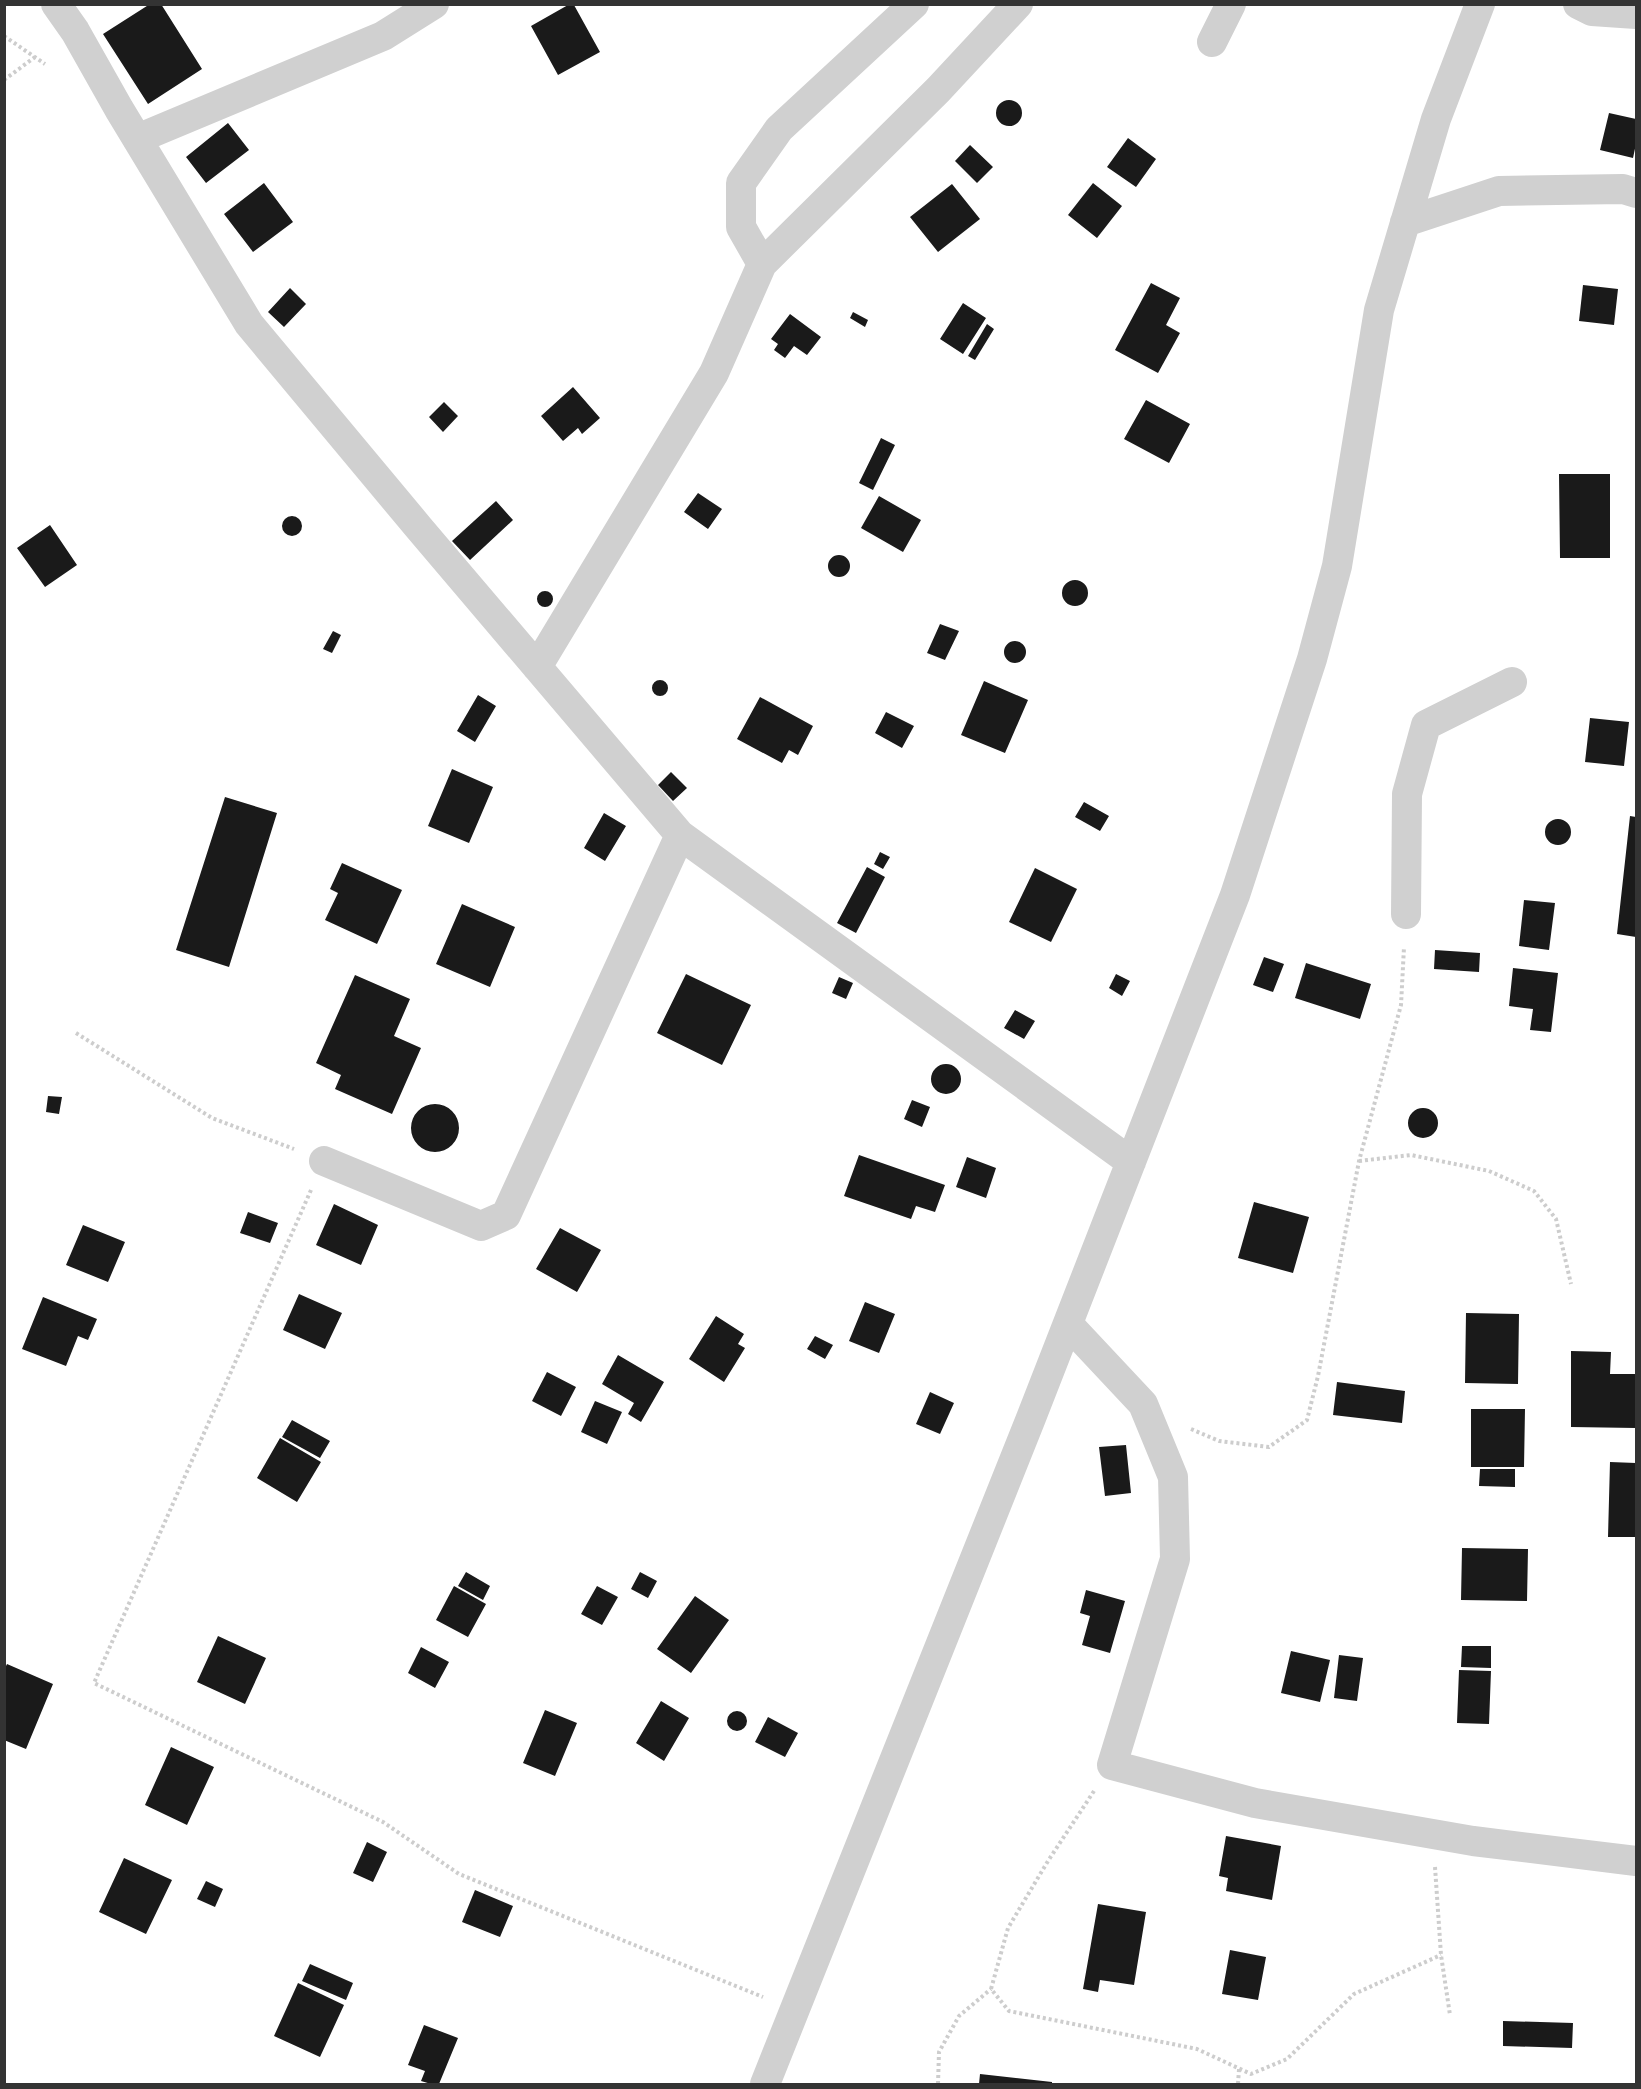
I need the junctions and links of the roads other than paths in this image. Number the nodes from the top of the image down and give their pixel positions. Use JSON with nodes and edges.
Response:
{"nodes":[{"id":1,"x":56,"y":4,"type":"edge"},
{"id":2,"x":434,"y":4,"type":"edge"},
{"id":3,"x":914,"y":4,"type":"edge"},
{"id":4,"x":1018,"y":4,"type":"edge"},
{"id":5,"x":1231,"y":4,"type":"edge"},
{"id":6,"x":1480,"y":4,"type":"edge"},
{"id":7,"x":1578,"y":4,"type":"edge"},
{"id":8,"x":1636,"y":14,"type":"edge"},
{"id":9,"x":69,"y":18,"type":"edge"},
{"id":10,"x":1212,"y":42,"type":"dead end"},
{"id":11,"x":137,"y":139,"type":"junction"},
{"id":12,"x":1636,"y":193,"type":"edge"},
{"id":13,"x":1405,"y":222,"type":"junction"},
{"id":14,"x":762,"y":264,"type":"junction"},
{"id":15,"x":537,"y":667,"type":"junction"},
{"id":16,"x":1512,"y":682,"type":"dead end"},
{"id":17,"x":680,"y":835,"type":"junction"},
{"id":18,"x":1406,"y":914,"type":"road end"},
{"id":19,"x":324,"y":1161,"type":"road end"},
{"id":20,"x":1131,"y":1161,"type":"junction"},
{"id":21,"x":1068,"y":1324,"type":"junction"},
{"id":22,"x":1636,"y":1861,"type":"edge"},
{"id":23,"x":765,"y":2085,"type":"edge"}],
"edges":[{"from":1,"to":9,"type":"street"},
{"from":2,"to":11,"type":"street"},
{"from":3,"to":14,"type":"street"},
{"from":4,"to":14,"type":"street"},
{"from":5,"to":10,"type":"street"},
{"from":6,"to":13,"type":"street"},
{"from":7,"to":8,"type":"street"},
{"from":9,"to":11,"type":"street"},
{"from":11,"to":15,"type":"street"},
{"from":12,"to":13,"type":"street"},
{"from":13,"to":20,"type":"street"},
{"from":14,"to":15,"type":"street"},
{"from":15,"to":17,"type":"street"},
{"from":16,"to":18,"type":"street"},
{"from":17,"to":19,"type":"street"},
{"from":17,"to":20,"type":"street"},
{"from":20,"to":21,"type":"street"},
{"from":21,"to":22,"type":"street"},
{"from":21,"to":23,"type":"street"}]}
